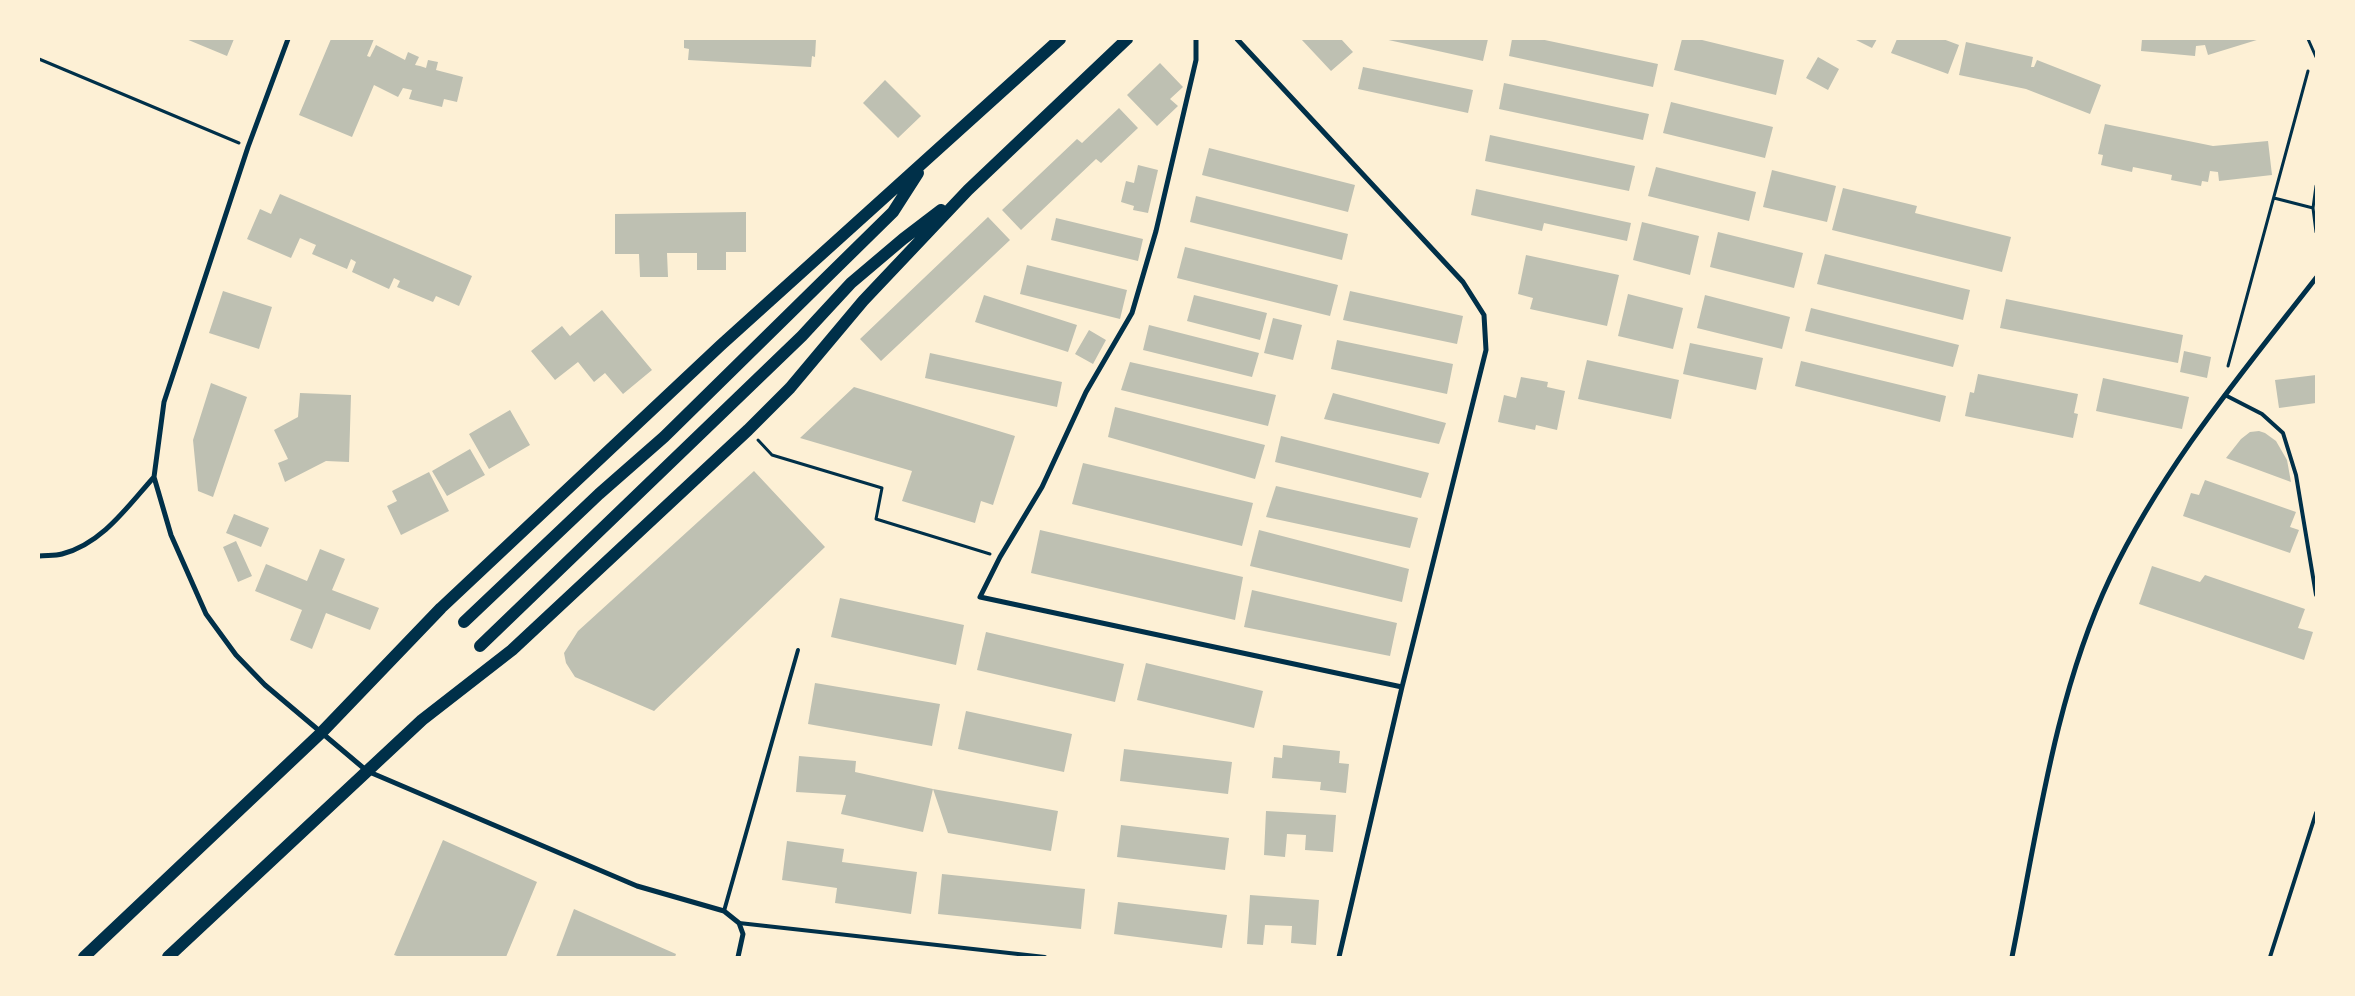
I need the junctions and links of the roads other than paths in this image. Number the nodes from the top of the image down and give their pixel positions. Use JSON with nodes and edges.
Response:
{"nodes":[{"id":1,"x":288,"y":39,"type":"edge"},
{"id":2,"x":1060,"y":39,"type":"edge"},
{"id":3,"x":1127,"y":39,"type":"edge"},
{"id":4,"x":1196,"y":39,"type":"edge"},
{"id":5,"x":1237,"y":39,"type":"edge"},
{"id":6,"x":924,"y":162,"type":"junction"},
{"id":7,"x":968,"y":190,"type":"junction"},
{"id":8,"x":2316,"y":278,"type":"edge"},
{"id":9,"x":2225,"y":395,"type":"junction"},
{"id":10,"x":154,"y":477,"type":"junction"},
{"id":11,"x":39,"y":556,"type":"edge"},
{"id":12,"x":2316,"y":594,"type":"edge"},
{"id":13,"x":464,"y":622,"type":"dead end"},
{"id":14,"x":480,"y":646,"type":"dead end"},
{"id":15,"x":798,"y":650,"type":"dead end"},
{"id":16,"x":1402,"y":687,"type":"junction"},
{"id":17,"x":322,"y":732,"type":"junction"},
{"id":18,"x":367,"y":771,"type":"junction"},
{"id":19,"x":2316,"y":813,"type":"edge"},
{"id":20,"x":724,"y":911,"type":"junction"},
{"id":21,"x":739,"y":922,"type":"junction"},
{"id":22,"x":84,"y":957,"type":"edge"},
{"id":23,"x":168,"y":957,"type":"edge"},
{"id":24,"x":738,"y":957,"type":"edge"},
{"id":25,"x":1045,"y":957,"type":"edge"},
{"id":26,"x":1339,"y":957,"type":"edge"},
{"id":27,"x":2012,"y":957,"type":"edge"},
{"id":28,"x":2270,"y":957,"type":"edge"}],
"edges":[{"from":1,"to":10,"type":"street"},
{"from":2,"to":6,"type":"main road"},
{"from":3,"to":7,"type":"main road"},
{"from":4,"to":16,"type":"street"},
{"from":5,"to":16,"type":"street"},
{"from":6,"to":13,"type":"main road"},
{"from":6,"to":17,"type":"main road"},
{"from":7,"to":14,"type":"main road"},
{"from":7,"to":18,"type":"main road"},
{"from":8,"to":9,"type":"street"},
{"from":9,"to":12,"type":"lane"},
{"from":9,"to":27,"type":"street"},
{"from":10,"to":11,"type":"street"},
{"from":10,"to":17,"type":"street"},
{"from":15,"to":20,"type":"lane"},
{"from":16,"to":26,"type":"street"},
{"from":17,"to":18,"type":"street"},
{"from":17,"to":22,"type":"main road"},
{"from":18,"to":20,"type":"street"},
{"from":18,"to":23,"type":"main road"},
{"from":19,"to":28,"type":"lane"},
{"from":20,"to":21,"type":"street"},
{"from":21,"to":24,"type":"street"},
{"from":21,"to":25,"type":"lane"}]}
